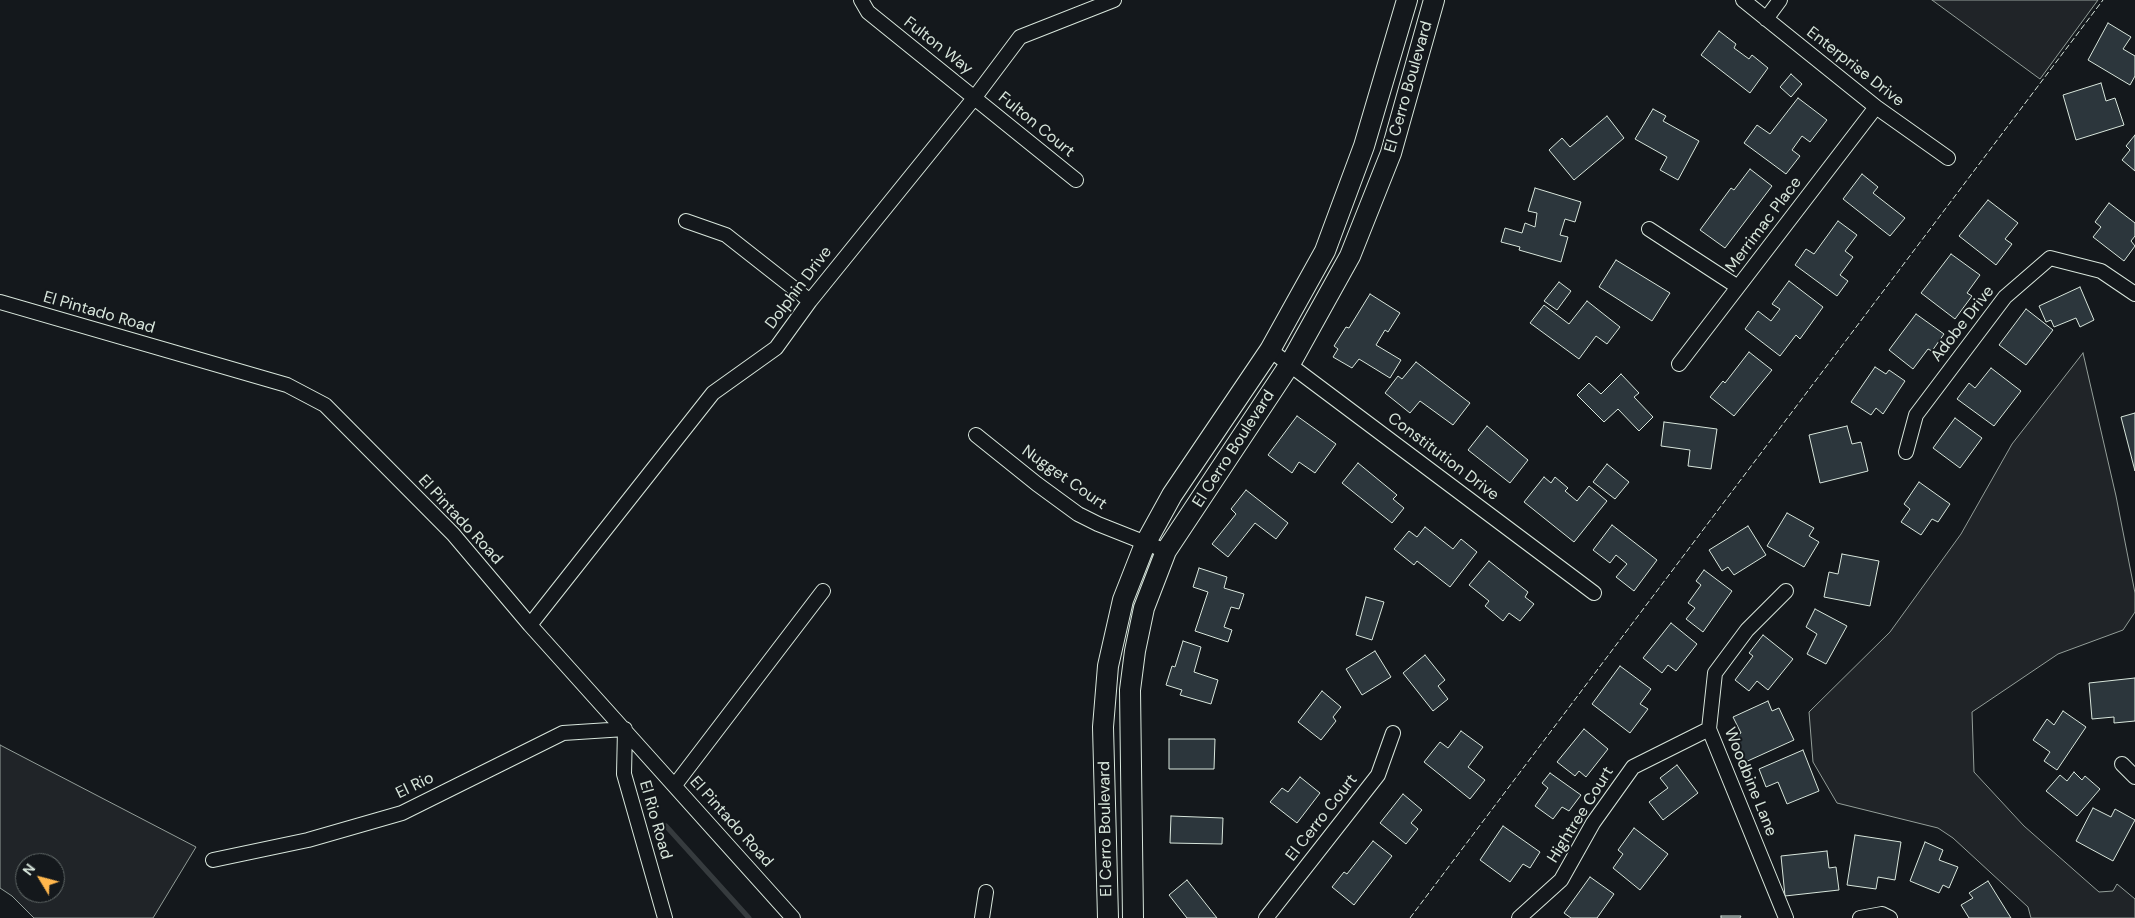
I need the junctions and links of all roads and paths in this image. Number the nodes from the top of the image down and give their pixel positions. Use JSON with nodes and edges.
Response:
{"nodes":[{"id":1,"x":861,"y":0,"type":"edge"},
{"id":2,"x":1114,"y":0,"type":"edge"},
{"id":3,"x":1407,"y":0,"type":"edge"},
{"id":4,"x":1434,"y":0,"type":"edge"},
{"id":5,"x":1743,"y":0,"type":"edge"},
{"id":6,"x":1780,"y":0,"type":"edge"},
{"id":7,"x":1766,"y":19,"type":"junction"},
{"id":8,"x":975,"y":97,"type":"junction"},
{"id":9,"x":1876,"y":107,"type":"junction"},
{"id":10,"x":1948,"y":158,"type":"dead end"},
{"id":11,"x":1076,"y":180,"type":"dead end"},
{"id":12,"x":686,"y":221,"type":"dead end"},
{"id":13,"x":1649,"y":229,"type":"dead end"},
{"id":14,"x":1738,"y":287,"type":"junction"},
{"id":15,"x":2135,"y":294,"type":"edge"},
{"id":16,"x":810,"y":300,"type":"junction"},
{"id":17,"x":0,"y":302,"type":"edge"},
{"id":18,"x":1270,"y":350,"type":"junction"},
{"id":19,"x":1290,"y":364,"type":"junction"},
{"id":20,"x":1678,"y":364,"type":"dead end"},
{"id":21,"x":976,"y":435,"type":"dead end"},
{"id":22,"x":1906,"y":452,"type":"dead end"},
{"id":23,"x":1145,"y":544,"type":"junction"},
{"id":24,"x":1166,"y":552,"type":"junction"},
{"id":25,"x":823,"y":591,"type":"dead end"},
{"id":26,"x":1786,"y":591,"type":"dead end"},
{"id":27,"x":1594,"y":593,"type":"dead end"},
{"id":28,"x":530,"y":625,"type":"junction"},
{"id":29,"x":625,"y":729,"type":"junction"},
{"id":30,"x":1708,"y":729,"type":"junction"},
{"id":31,"x":1393,"y":733,"type":"dead end"},
{"id":32,"x":2122,"y":764,"type":"dead end"},
{"id":33,"x":2135,"y":777,"type":"edge"},
{"id":34,"x":675,"y":785,"type":"junction"},
{"id":35,"x":213,"y":860,"type":"dead end"},
{"id":36,"x":986,"y":892,"type":"dead end"},
{"id":37,"x":665,"y":918,"type":"edge"},
{"id":38,"x":794,"y":918,"type":"edge"},
{"id":39,"x":982,"y":918,"type":"edge"},
{"id":40,"x":1108,"y":918,"type":"edge"},
{"id":41,"x":1133,"y":918,"type":"edge"},
{"id":42,"x":1266,"y":918,"type":"edge"},
{"id":43,"x":1519,"y":918,"type":"edge"},
{"id":44,"x":1786,"y":918,"type":"edge"},
{"id":45,"x":1860,"y":918,"type":"edge"},
{"id":46,"x":1890,"y":918,"type":"edge"}],
"edges":[{"from":1,"to":8,"type":"street","name":"Fulton Way"},
{"from":2,"to":8,"type":"street","name":"Dolphin Drive"},
{"from":3,"to":18,"type":"street","name":"El Cerro Boulevard"},
{"from":4,"to":19,"type":"street","name":"El Cerro Boulevard"},
{"from":5,"to":7,"type":"street","name":"Enterprise Drive"},
{"from":6,"to":7,"type":"street"},
{"from":7,"to":9,"type":"street","name":"Enterprise Drive"},
{"from":8,"to":11,"type":"street","name":"Fulton Court"},
{"from":8,"to":16,"type":"street","name":"Dolphin Drive"},
{"from":9,"to":10,"type":"street","name":"Enterprise Drive"},
{"from":9,"to":14,"type":"street","name":"Merrimac Place"},
{"from":12,"to":16,"type":"street"},
{"from":13,"to":14,"type":"street"},
{"from":14,"to":20,"type":"street","name":"Merrimac Place"},
{"from":15,"to":22,"type":"street","name":"Adobe Drive"},
{"from":16,"to":28,"type":"street","name":"Dolphin Drive"},
{"from":17,"to":28,"type":"street","name":"El Pintado Road"},
{"from":18,"to":19,"type":"street","name":"Constitution Drive"},
{"from":18,"to":23,"type":"street","name":"El Cerro Boulevard"},
{"from":19,"to":24,"type":"street","name":"El Cerro Boulevard"},
{"from":19,"to":27,"type":"street","name":"Constitution Drive"},
{"from":21,"to":23,"type":"street","name":"Nugget Court"},
{"from":23,"to":24,"type":"street","name":"Nugget Court"},
{"from":23,"to":40,"type":"street","name":"El Cerro Boulevard"},
{"from":24,"to":41,"type":"street","name":"El Cerro Boulevard"},
{"from":25,"to":34,"type":"street"},
{"from":26,"to":30,"type":"street","name":"Woodbine Lane"},
{"from":28,"to":29,"type":"street","name":"El Pintado Road"},
{"from":29,"to":34,"type":"street","name":"El Pintado Road"},
{"from":29,"to":35,"type":"street","name":"El Rio"},
{"from":29,"to":37,"type":"street","name":"El Rio Road"},
{"from":30,"to":43,"type":"street","name":"Hightree Court"},
{"from":30,"to":44,"type":"street","name":"Woodbine Lane"},
{"from":31,"to":42,"type":"street","name":"El Cerro Court"},
{"from":32,"to":33,"type":"street"},
{"from":34,"to":38,"type":"street","name":"El Pintado Road"},
{"from":36,"to":39,"type":"street"},
{"from":45,"to":46,"type":"street"}]}
